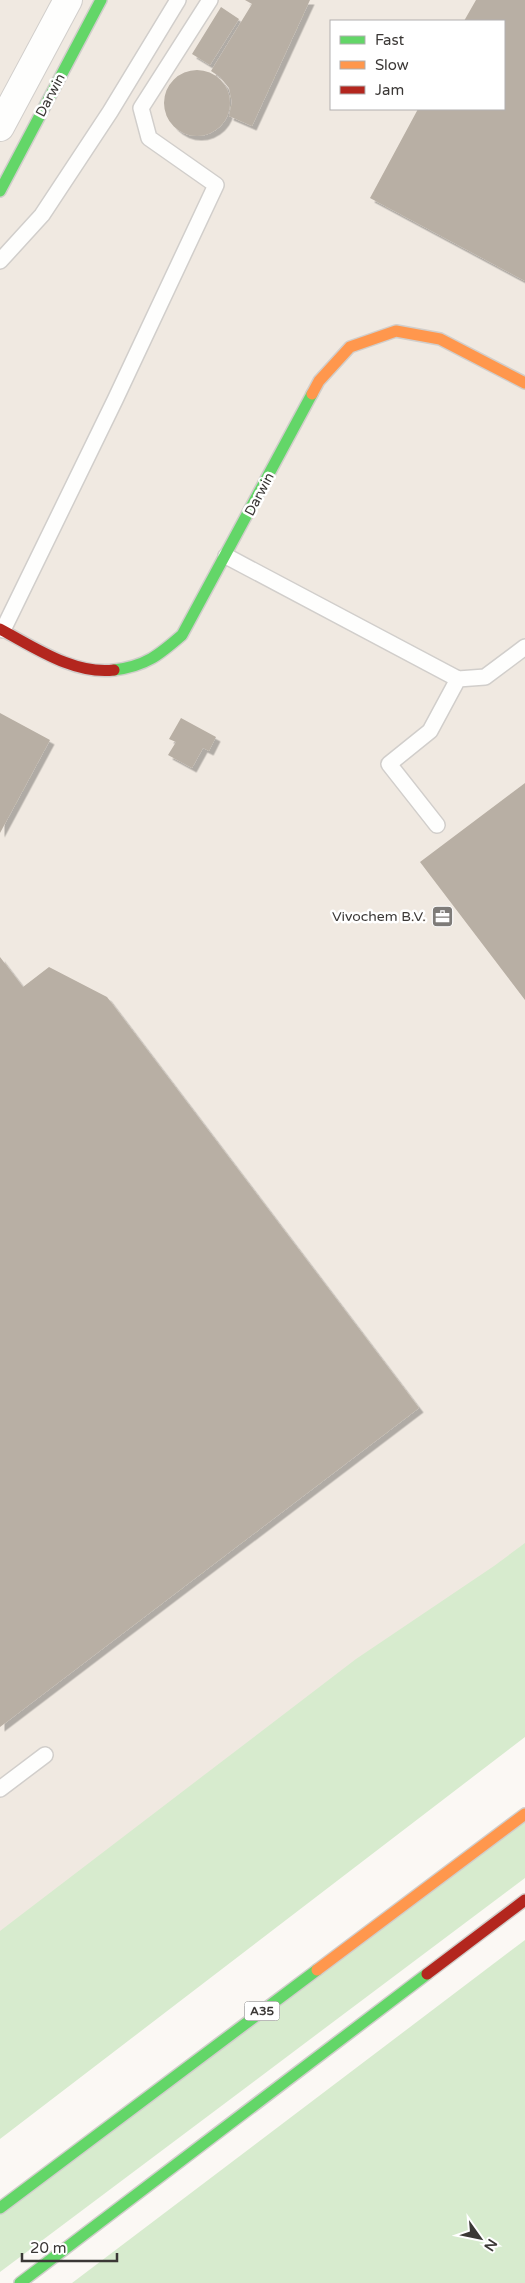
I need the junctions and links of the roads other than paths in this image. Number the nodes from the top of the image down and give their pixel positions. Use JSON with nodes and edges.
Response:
{"nodes":[{"id":1,"x":68,"y":0,"type":"edge"},
{"id":2,"x":101,"y":0,"type":"edge"},
{"id":3,"x":178,"y":0,"type":"edge"},
{"id":4,"x":210,"y":0,"type":"edge"},
{"id":5,"x":0,"y":127,"type":"edge"},
{"id":6,"x":0,"y":191,"type":"edge"},
{"id":7,"x":0,"y":261,"type":"edge"},
{"id":8,"x":525,"y":383,"type":"edge"},
{"id":9,"x":226,"y":556,"type":"junction"},
{"id":10,"x":1,"y":630,"type":"edge"},
{"id":11,"x":525,"y":647,"type":"edge"},
{"id":12,"x":458,"y":679,"type":"junction"},
{"id":13,"x":437,"y":825,"type":"dead end"},
{"id":14,"x":45,"y":1755,"type":"dead end"},
{"id":15,"x":0,"y":1789,"type":"edge"},
{"id":16,"x":525,"y":1814,"type":"edge"},
{"id":17,"x":525,"y":1900,"type":"edge"},
{"id":18,"x":0,"y":2208,"type":"edge"},
{"id":19,"x":20,"y":2283,"type":"edge"}],
"edges":[{"from":1,"to":5,"type":"street","name":"Darwin"},
{"from":2,"to":6,"type":"main road","name":"Darwin"},
{"from":3,"to":7,"type":"lane"},
{"from":4,"to":10,"type":"lane"},
{"from":8,"to":9,"type":"main road","name":"Darwin"},
{"from":9,"to":10,"type":"main road","name":"Darwin"},
{"from":9,"to":12,"type":"lane"},
{"from":11,"to":12,"type":"lane"},
{"from":12,"to":13,"type":"lane"},
{"from":14,"to":15,"type":"lane"},
{"from":16,"to":18,"type":"main road","number":"A35"},
{"from":17,"to":19,"type":"main road"}]}
